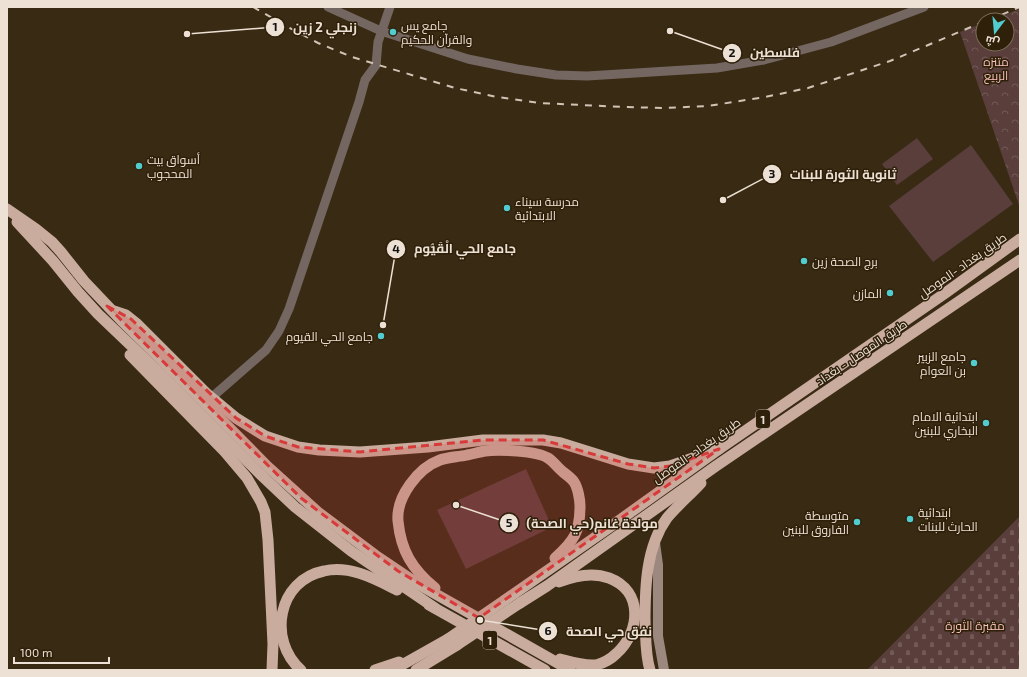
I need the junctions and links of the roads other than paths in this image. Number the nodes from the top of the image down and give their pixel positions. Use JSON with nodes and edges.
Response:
{"nodes":[{"id":1,"x":328,"y":7,"type":"edge"},
{"id":2,"x":390,"y":7,"type":"edge"},
{"id":3,"x":924,"y":7,"type":"edge"},
{"id":4,"x":381,"y":31,"type":"junction"},
{"id":5,"x":7,"y":210,"type":"edge"},
{"id":6,"x":1020,"y":239,"type":"edge"},
{"id":7,"x":1020,"y":260,"type":"edge"},
{"id":8,"x":103,"y":310,"type":"junction"},
{"id":9,"x":211,"y":398,"type":"junction"},
{"id":10,"x":209,"y":415,"type":"junction"},
{"id":11,"x":719,"y":449,"type":"junction"},
{"id":12,"x":716,"y":466,"type":"junction"},
{"id":13,"x":654,"y":542,"type":"junction"},
{"id":14,"x":527,"y":585,"type":"junction"},
{"id":15,"x":547,"y":586,"type":"junction"},
{"id":16,"x":435,"y":608,"type":"junction"},
{"id":17,"x":464,"y":610,"type":"junction"},
{"id":18,"x":452,"y":642,"type":"junction"},
{"id":19,"x":526,"y":645,"type":"junction"},
{"id":20,"x":416,"y":656,"type":"junction"},
{"id":21,"x":272,"y":670,"type":"edge"},
{"id":22,"x":301,"y":670,"type":"edge"},
{"id":23,"x":375,"y":670,"type":"edge"},
{"id":24,"x":393,"y":670,"type":"edge"},
{"id":25,"x":416,"y":670,"type":"edge"},
{"id":26,"x":545,"y":670,"type":"edge"},
{"id":27,"x":570,"y":670,"type":"edge"},
{"id":28,"x":650,"y":670,"type":"edge"},
{"id":29,"x":664,"y":670,"type":"edge"}],
"edges":[{"from":1,"to":4,"type":"street"},
{"from":2,"to":4,"type":"street"},
{"from":3,"to":4,"type":"street"},
{"from":4,"to":9,"type":"street"},
{"from":5,"to":8,"type":"highway"},
{"from":6,"to":11,"type":"highway","name":"طريق بغداد -الموصل","number":"1"},
{"from":7,"to":12,"type":"highway","name":"طريق الموصل - بغداد","number":"1"},
{"from":8,"to":9,"type":"highway"},
{"from":8,"to":10,"type":"highway"},
{"from":8,"to":10,"type":"highway"},
{"from":9,"to":10,"type":"highway"},
{"from":10,"to":11,"type":"highway"},
{"from":10,"to":16,"type":"highway"},
{"from":10,"to":17,"type":"highway"},
{"from":10,"to":21,"type":"highway"},
{"from":11,"to":14,"type":"highway","name":"طريق بغداد -الموصل","number":"1"},
{"from":12,"to":13,"type":"highway"},
{"from":12,"to":15,"type":"highway"},
{"from":13,"to":28,"type":"highway"},
{"from":13,"to":29,"type":"main road"},
{"from":14,"to":17,"type":"highway"},
{"from":14,"to":18,"type":"highway","name":"طريق بغداد -الموصل","number":"1","bridge":true},
{"from":15,"to":18,"type":"highway","bridge":true},
{"from":15,"to":19,"type":"highway"},
{"from":16,"to":22,"type":"highway"},
{"from":16,"to":26,"type":"highway","number":"1"},
{"from":17,"to":19,"type":"highway"},
{"from":18,"to":20,"type":"highway","number":"1"},
{"from":18,"to":25,"type":"highway"},
{"from":19,"to":27,"type":"highway"},
{"from":20,"to":23,"type":"highway"},
{"from":20,"to":24,"type":"highway"}]}
